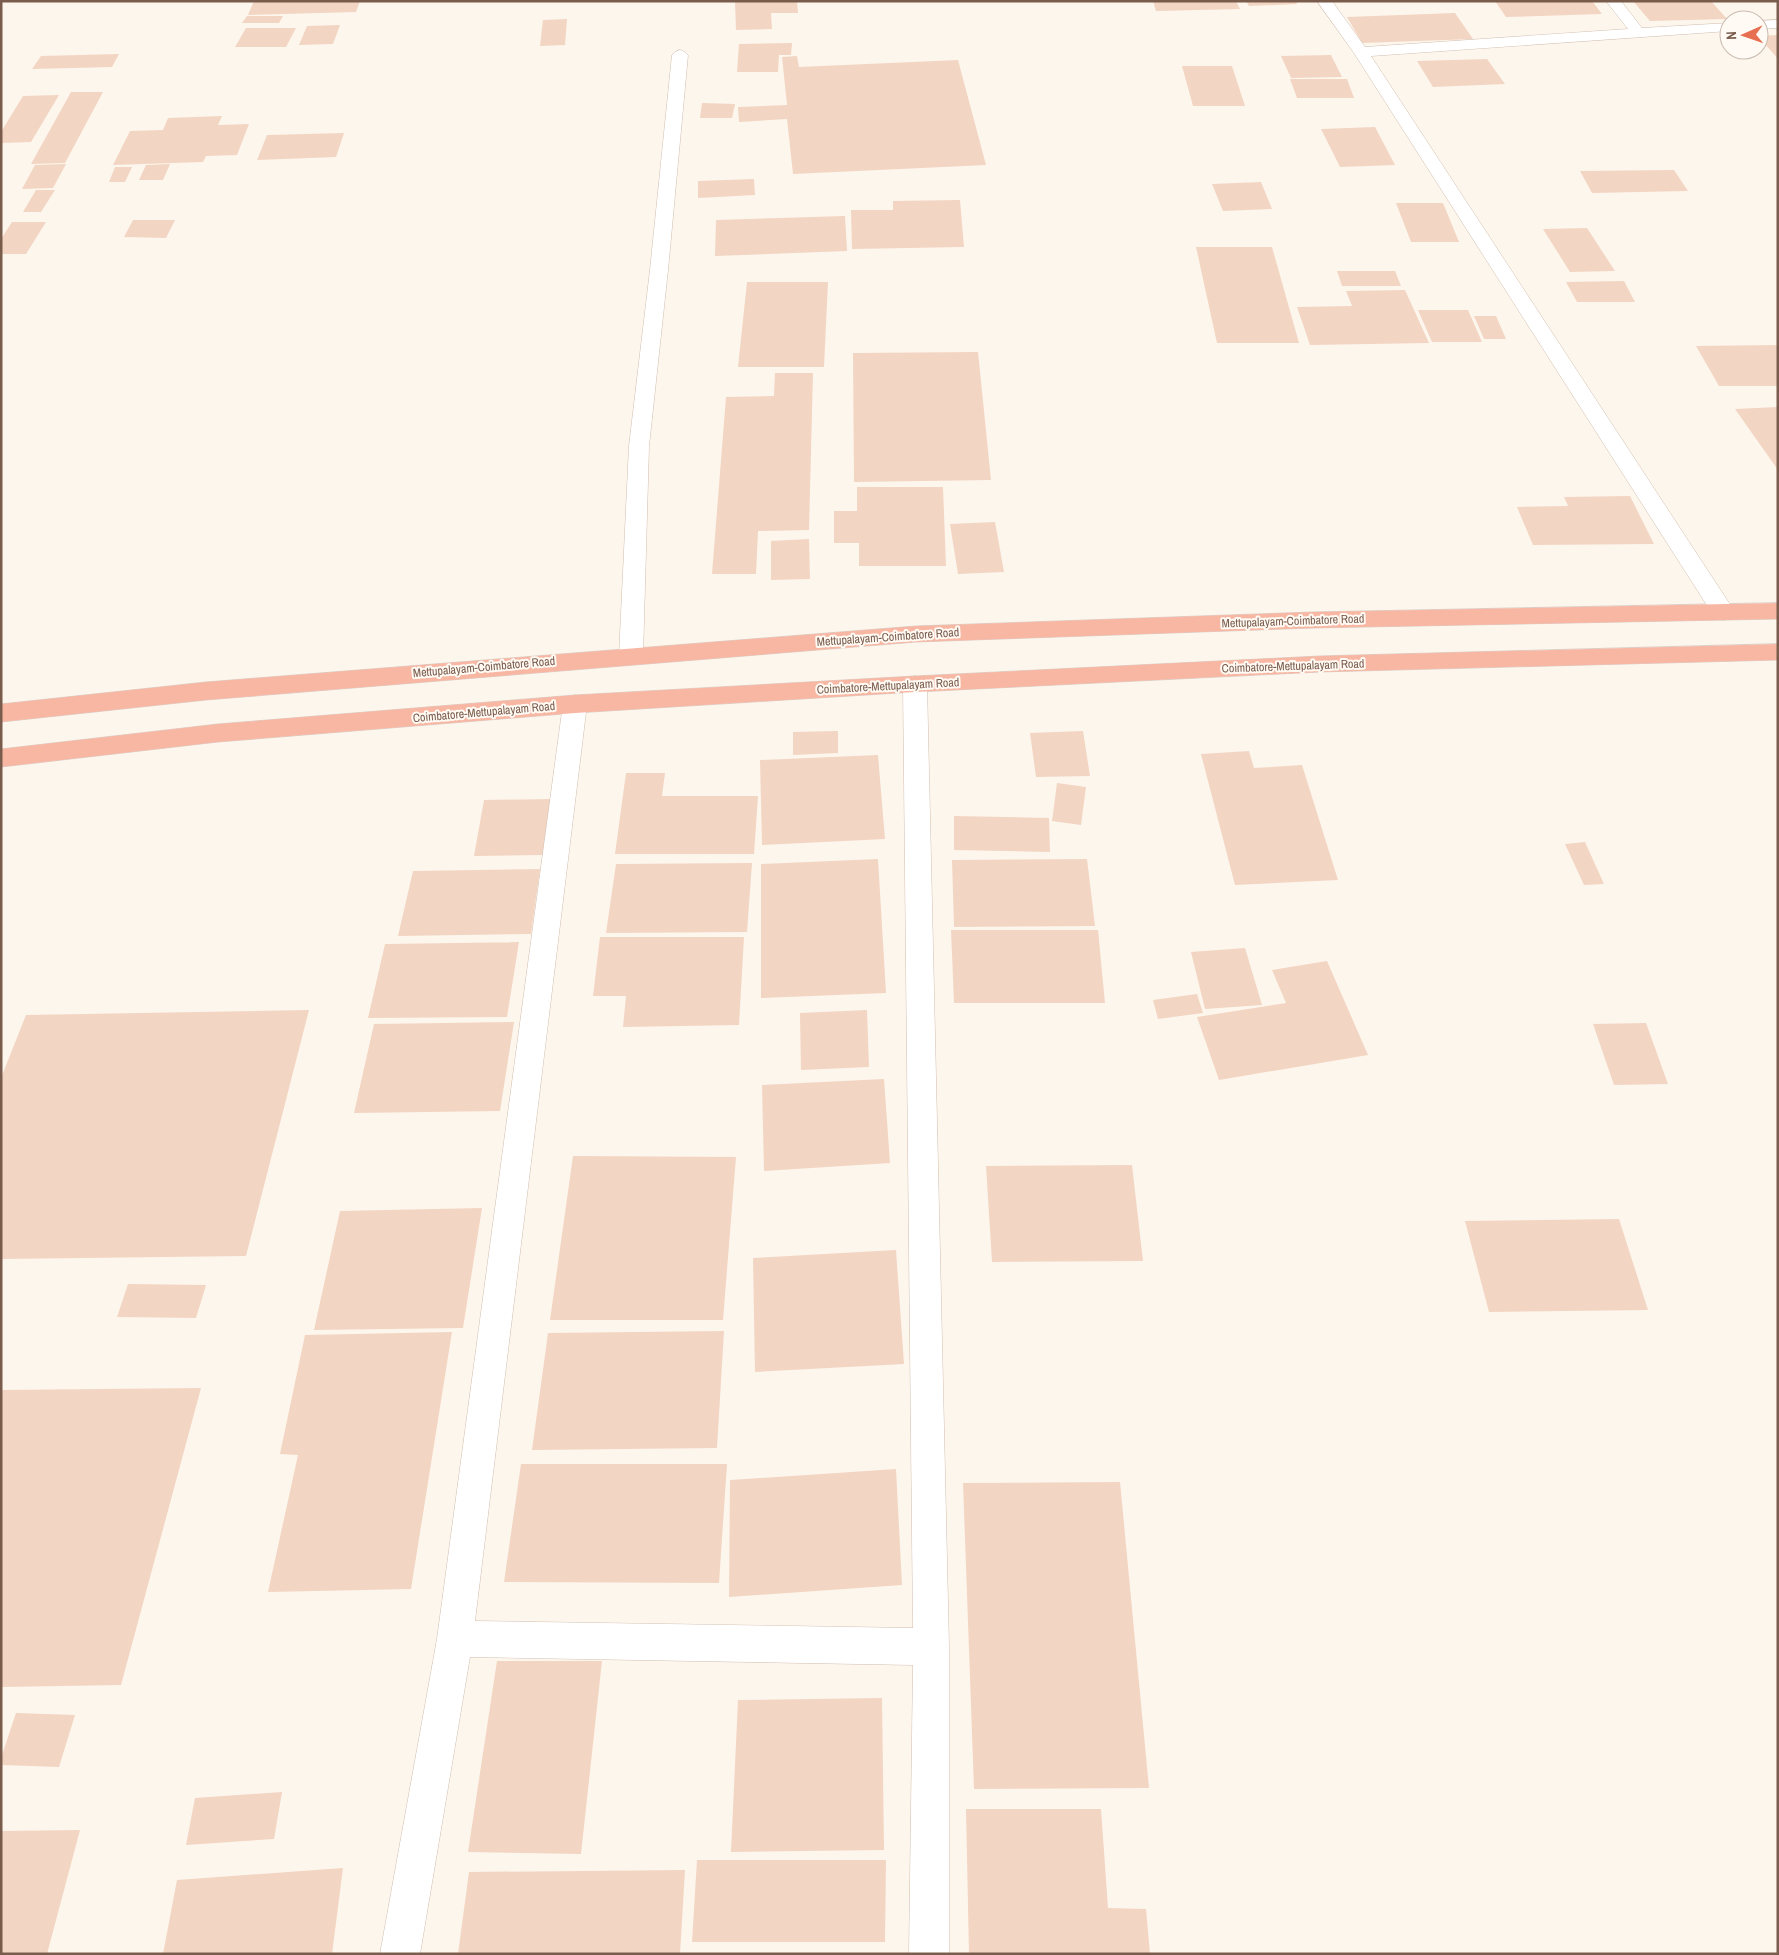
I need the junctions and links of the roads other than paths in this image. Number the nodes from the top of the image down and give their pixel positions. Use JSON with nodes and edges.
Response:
{"nodes":[{"id":1,"x":1324,"y":1,"type":"edge"},
{"id":2,"x":1613,"y":1,"type":"edge"},
{"id":3,"x":1719,"y":28,"type":"edge"},
{"id":4,"x":1639,"y":34,"type":"junction"},
{"id":5,"x":1361,"y":52,"type":"junction"},
{"id":6,"x":680,"y":56,"type":"dead end"},
{"id":7,"x":1778,"y":611,"type":"edge"},
{"id":8,"x":1723,"y":612,"type":"junction"},
{"id":9,"x":1778,"y":652,"type":"edge"},
{"id":10,"x":631,"y":656,"type":"junction"},
{"id":11,"x":915,"y":684,"type":"junction"},
{"id":12,"x":575,"y":704,"type":"junction"},
{"id":13,"x":1,"y":713,"type":"edge"},
{"id":14,"x":1,"y":758,"type":"edge"},
{"id":15,"x":455,"y":1639,"type":"junction"},
{"id":16,"x":932,"y":1647,"type":"junction"},
{"id":17,"x":400,"y":1954,"type":"edge"},
{"id":18,"x":929,"y":1954,"type":"edge"}],
"edges":[{"from":1,"to":5,"type":"street"},
{"from":2,"to":4,"type":"street"},
{"from":3,"to":4,"type":"street"},
{"from":4,"to":5,"type":"street"},
{"from":5,"to":8,"type":"street"},
{"from":6,"to":10,"type":"street"},
{"from":7,"to":8,"type":"highway","name":"Mettupalayam-Coimbatore Road"},
{"from":8,"to":10,"type":"highway","name":"Mettupalayam-Coimbatore Road"},
{"from":9,"to":11,"type":"highway","name":"Coimbatore-Mettupalayam Road"},
{"from":10,"to":13,"type":"highway","name":"Mettupalayam-Coimbatore Road"},
{"from":11,"to":12,"type":"highway","name":"Coimbatore-Mettupalayam Road"},
{"from":11,"to":16,"type":"street"},
{"from":12,"to":14,"type":"highway","name":"Coimbatore-Mettupalayam Road"},
{"from":12,"to":15,"type":"street"},
{"from":15,"to":16,"type":"street"},
{"from":15,"to":17,"type":"street"},
{"from":16,"to":18,"type":"street"}]}
